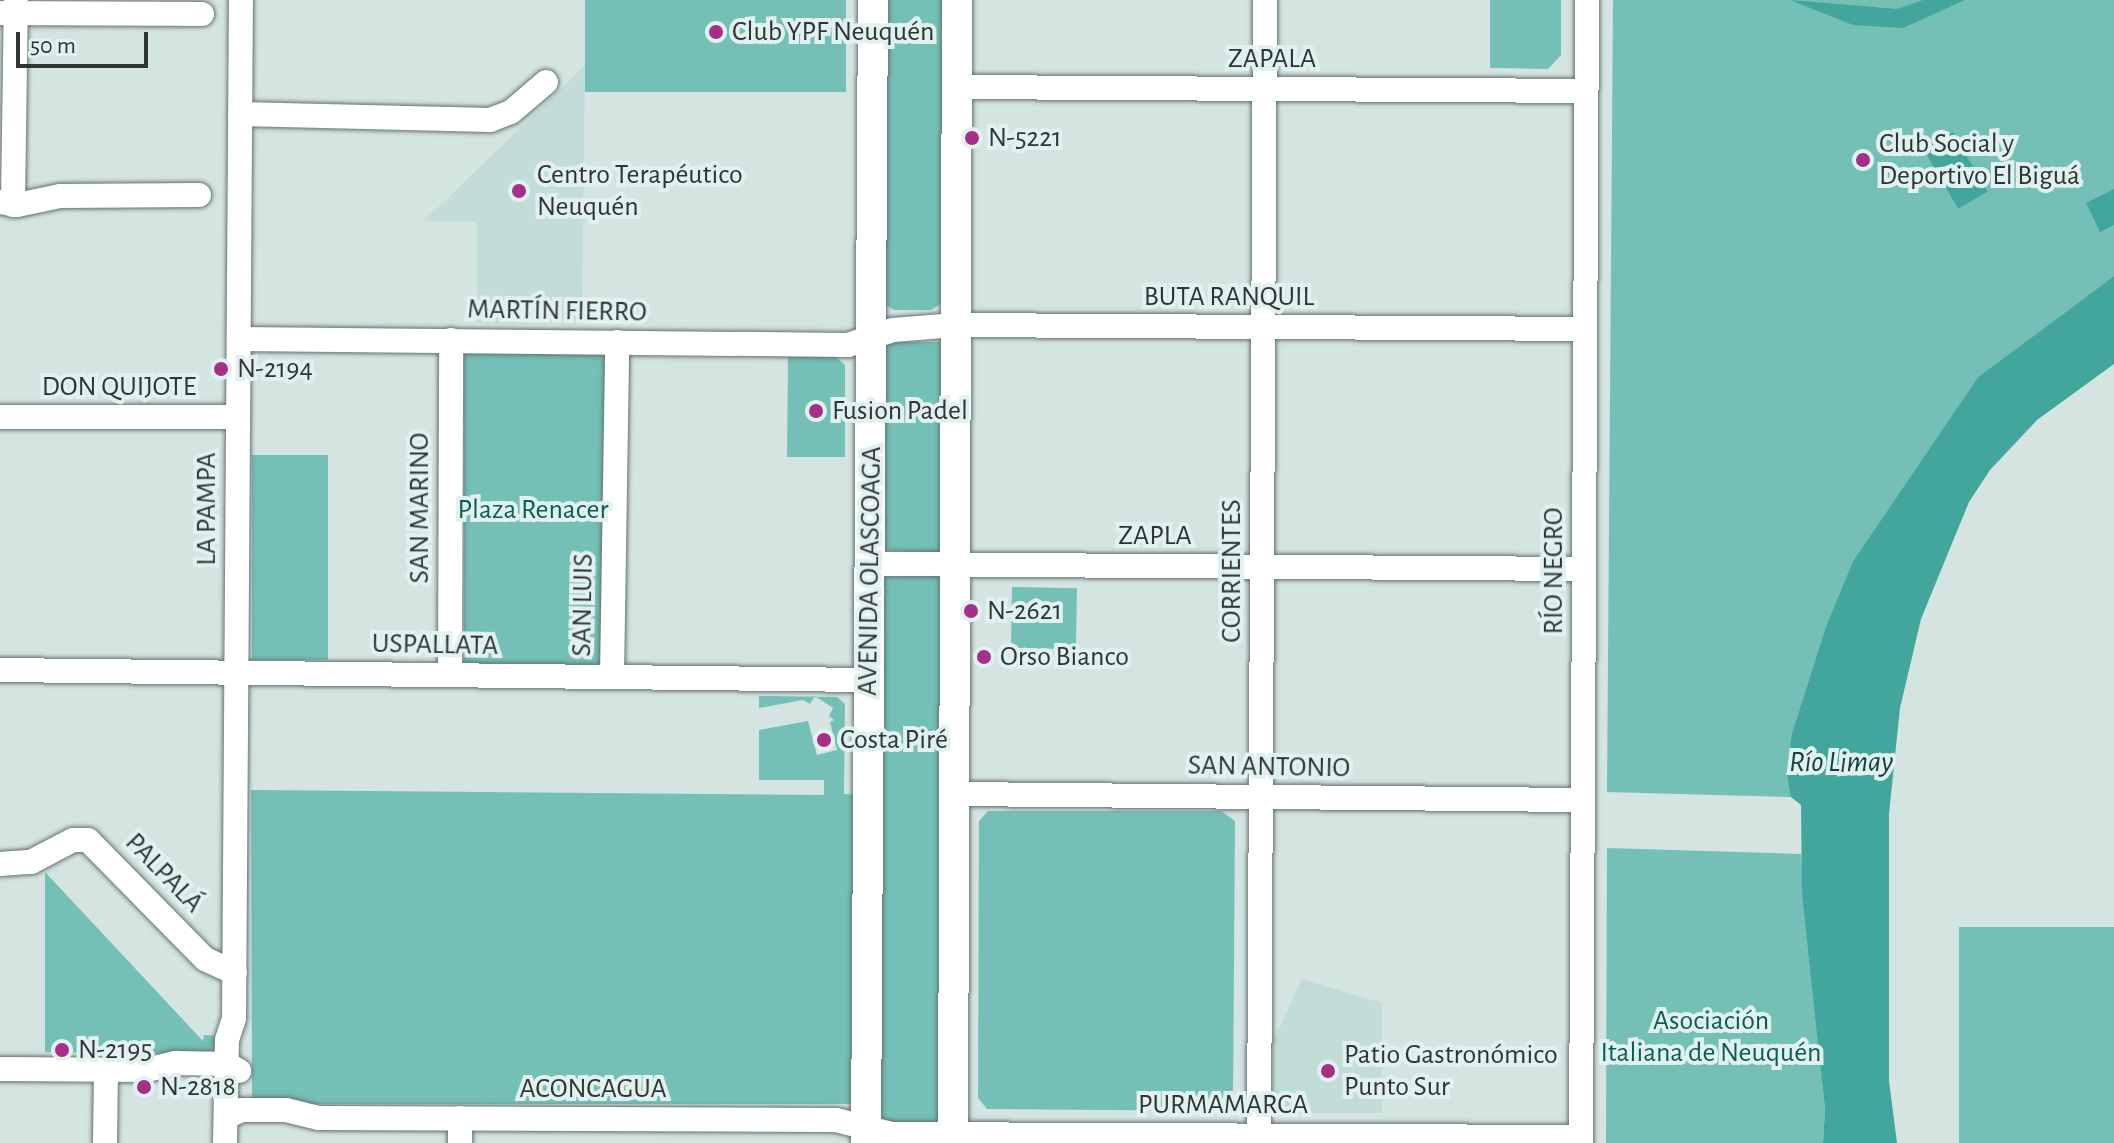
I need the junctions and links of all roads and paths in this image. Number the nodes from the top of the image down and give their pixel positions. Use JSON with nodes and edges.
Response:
{"nodes":[{"id":1,"x":241,"y":0,"type":"edge"},
{"id":2,"x":873,"y":0,"type":"edge"},
{"id":3,"x":957,"y":0,"type":"edge"},
{"id":4,"x":1265,"y":0,"type":"edge"},
{"id":5,"x":1587,"y":0,"type":"edge"},
{"id":6,"x":10,"y":8,"type":"edge"},
{"id":7,"x":202,"y":14,"type":"dead end"},
{"id":8,"x":546,"y":82,"type":"dead end"},
{"id":9,"x":957,"y":87,"type":"junction"},
{"id":10,"x":1265,"y":89,"type":"junction"},
{"id":11,"x":1586,"y":91,"type":"junction"},
{"id":12,"x":240,"y":114,"type":"junction"},
{"id":13,"x":199,"y":195,"type":"dead end"},
{"id":14,"x":7,"y":204,"type":"edge"},
{"id":15,"x":956,"y":325,"type":"junction"},
{"id":16,"x":1264,"y":327,"type":"junction"},
{"id":17,"x":1585,"y":329,"type":"junction"},
{"id":18,"x":872,"y":335,"type":"junction"},
{"id":19,"x":239,"y":339,"type":"junction"},
{"id":20,"x":451,"y":340,"type":"junction"},
{"id":21,"x":617,"y":342,"type":"junction"},
{"id":22,"x":0,"y":417,"type":"edge"},
{"id":23,"x":238,"y":417,"type":"junction"},
{"id":24,"x":869,"y":564,"type":"junction"},
{"id":25,"x":955,"y":564,"type":"junction"},
{"id":26,"x":1262,"y":566,"type":"junction"},
{"id":27,"x":1584,"y":569,"type":"junction"},
{"id":28,"x":0,"y":670,"type":"edge"},
{"id":29,"x":237,"y":673,"type":"junction"},
{"id":30,"x":450,"y":675,"type":"junction"},
{"id":31,"x":612,"y":677,"type":"junction"},
{"id":32,"x":869,"y":680,"type":"junction"},
{"id":33,"x":955,"y":794,"type":"junction"},
{"id":34,"x":1261,"y":797,"type":"junction"},
{"id":35,"x":1583,"y":800,"type":"junction"},
{"id":36,"x":0,"y":864,"type":"edge"},
{"id":37,"x":235,"y":973,"type":"junction"},
{"id":38,"x":0,"y":1069,"type":"edge"},
{"id":39,"x":106,"y":1069,"type":"junction"},
{"id":40,"x":232,"y":1072,"type":"junction"},
{"id":41,"x":460,"y":1118,"type":"junction"},
{"id":42,"x":235,"y":1128,"type":"edge"},
{"id":43,"x":629,"y":1131,"type":"edge"},
{"id":44,"x":866,"y":1135,"type":"edge"},
{"id":45,"x":953,"y":1139,"type":"edge"},
{"id":46,"x":1259,"y":1139,"type":"edge"},
{"id":47,"x":1581,"y":1140,"type":"edge"},
{"id":48,"x":105,"y":1143,"type":"edge"},
{"id":49,"x":460,"y":1143,"type":"edge"}],
"edges":[{"from":1,"to":12,"type":"street","name":"LA PAMPA"},
{"from":2,"to":18,"type":"main road","name":"AVENIDA OLASCOAGA"},
{"from":3,"to":9,"type":"main road"},
{"from":4,"to":10,"type":"street","name":"CORRIENTES"},
{"from":5,"to":11,"type":"street","name":"RÍO NEGRO"},
{"from":6,"to":7,"type":"street"},
{"from":6,"to":14,"type":"street"},
{"from":8,"to":12,"type":"street"},
{"from":9,"to":10,"type":"street","name":"ZAPALA"},
{"from":9,"to":15,"type":"main road"},
{"from":10,"to":11,"type":"street","name":"ZAPALA"},
{"from":10,"to":16,"type":"street","name":"CORRIENTES"},
{"from":11,"to":17,"type":"street","name":"RÍO NEGRO"},
{"from":12,"to":19,"type":"street","name":"LA PAMPA"},
{"from":13,"to":14,"type":"street"},
{"from":15,"to":16,"type":"street","name":"BUTA RANQUIL"},
{"from":15,"to":18,"type":"street","name":"BUTA RANQUIL"},
{"from":15,"to":25,"type":"main road"},
{"from":16,"to":17,"type":"street","name":"BUTA RANQUIL"},
{"from":16,"to":26,"type":"street","name":"CORRIENTES"},
{"from":17,"to":27,"type":"street","name":"RÍO NEGRO"},
{"from":18,"to":21,"type":"street","name":"MARTÍN FIERRO"},
{"from":18,"to":24,"type":"main road","name":"AVENIDA OLASCOAGA"},
{"from":19,"to":20,"type":"street","name":"MARTÍN FIERRO"},
{"from":19,"to":23,"type":"street","name":"LA PAMPA"},
{"from":20,"to":21,"type":"street","name":"MARTÍN FIERRO"},
{"from":20,"to":30,"type":"street","name":"SAN MARINO"},
{"from":21,"to":31,"type":"street","name":"SAN LUIS"},
{"from":22,"to":23,"type":"street","name":"DON QUIJOTE"},
{"from":23,"to":29,"type":"street","name":"LA PAMPA"},
{"from":24,"to":25,"type":"street","name":"ZAPLA"},
{"from":24,"to":32,"type":"main road","name":"AVENIDA OLASCOAGA"},
{"from":25,"to":26,"type":"street","name":"ZAPLA"},
{"from":25,"to":33,"type":"main road"},
{"from":26,"to":27,"type":"street","name":"ZAPLA"},
{"from":26,"to":34,"type":"street","name":"CORRIENTES"},
{"from":27,"to":35,"type":"street","name":"RÍO NEGRO"},
{"from":28,"to":29,"type":"street","name":"USPALLATA"},
{"from":29,"to":30,"type":"street","name":"USPALLATA"},
{"from":29,"to":37,"type":"street","name":"LA PAMPA"},
{"from":30,"to":31,"type":"street","name":"USPALLATA"},
{"from":31,"to":32,"type":"street","name":"USPALLATA"},
{"from":32,"to":44,"type":"main road","name":"AVENIDA OLASCOAGA"},
{"from":33,"to":34,"type":"street","name":"SAN ANTONIO"},
{"from":33,"to":45,"type":"main road"},
{"from":34,"to":35,"type":"street","name":"SAN ANTONIO"},
{"from":34,"to":46,"type":"street","name":"CORRIENTES"},
{"from":35,"to":47,"type":"street","name":"RÍO NEGRO"},
{"from":36,"to":37,"type":"street","name":"PALPALÁ"},
{"from":37,"to":40,"type":"street","name":"LA PAMPA"},
{"from":38,"to":39,"type":"street"},
{"from":39,"to":40,"type":"street"},
{"from":39,"to":48,"type":"street"},
{"from":40,"to":42,"type":"street","name":"LA PAMPA"},
{"from":41,"to":42,"type":"street","name":"ACONCAGUA"},
{"from":41,"to":43,"type":"street","name":"ACONCAGUA"},
{"from":41,"to":49,"type":"street"},
{"from":43,"to":44,"type":"street","name":"ACONCAGUA"},
{"from":44,"to":45,"type":"street","name":"PURMAMARCA"},
{"from":45,"to":46,"type":"street","name":"PURMAMARCA"},
{"from":46,"to":47,"type":"street","name":"PURMAMARCA"}]}
